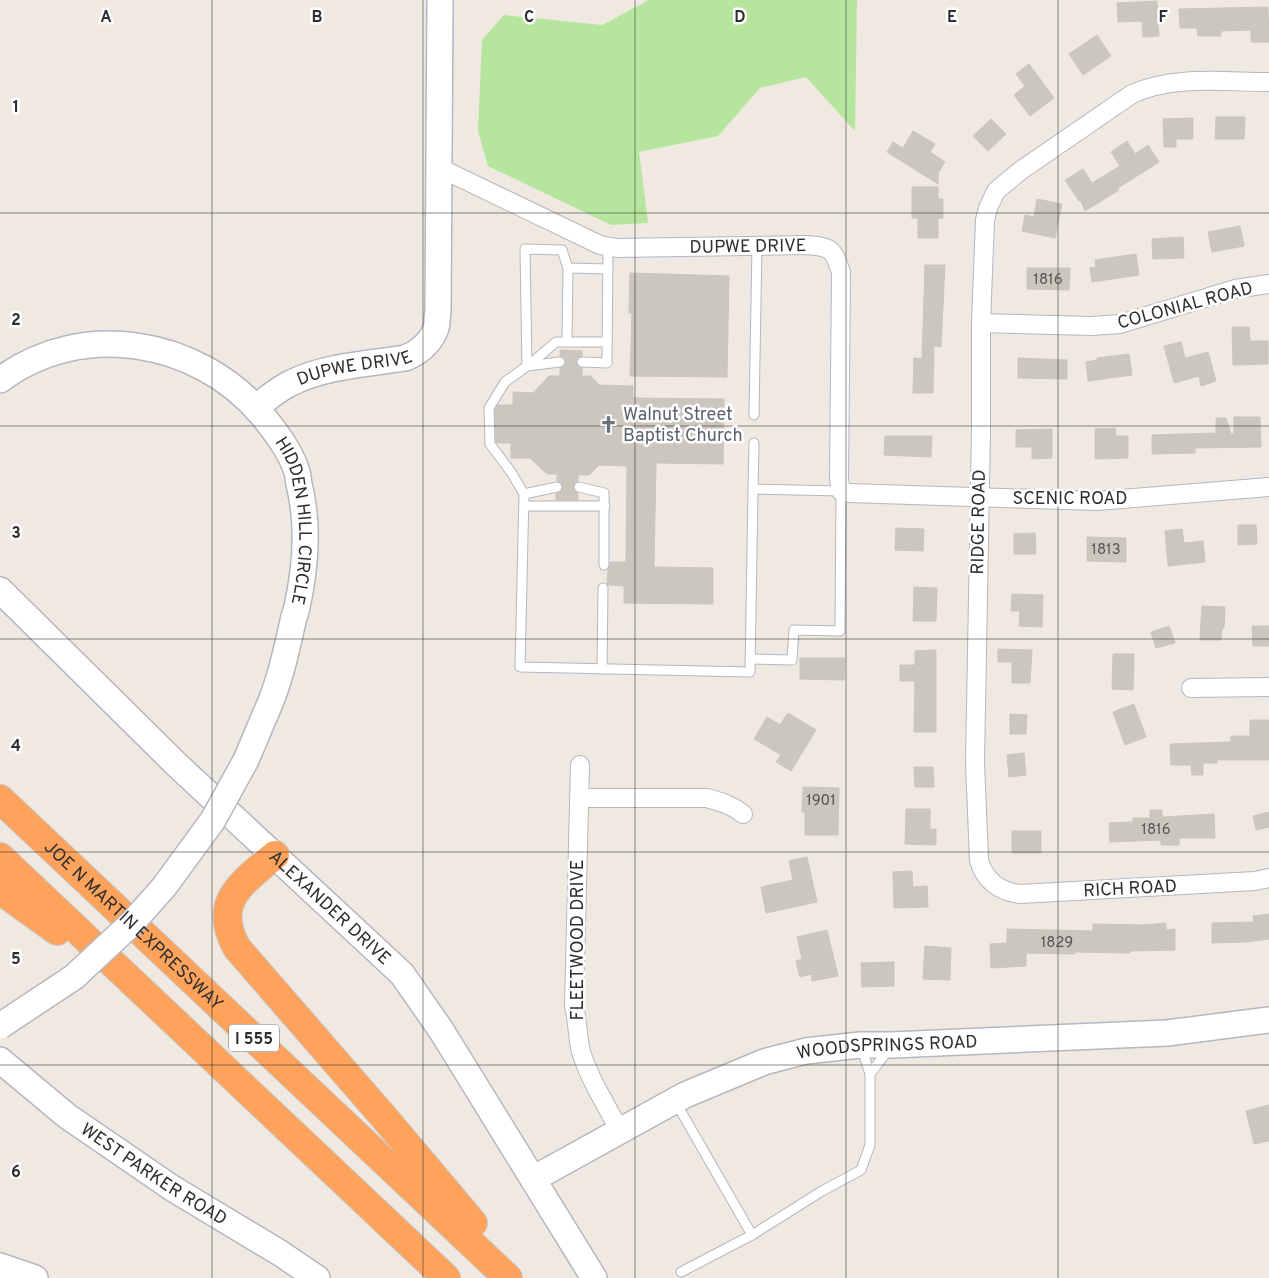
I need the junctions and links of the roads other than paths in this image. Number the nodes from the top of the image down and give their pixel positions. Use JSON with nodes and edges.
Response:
{"nodes":[{"id":1,"x":440,"y":0,"type":"edge"},
{"id":2,"x":1269,"y":82,"type":"edge"},
{"id":3,"x":438,"y":167,"type":"junction"},
{"id":4,"x":757,"y":245,"type":"junction"},
{"id":5,"x":608,"y":246,"type":"junction"},
{"id":6,"x":568,"y":268,"type":"junction"},
{"id":7,"x":608,"y":269,"type":"junction"},
{"id":8,"x":1269,"y":284,"type":"edge"},
{"id":9,"x":981,"y":323,"type":"junction"},
{"id":10,"x":567,"y":342,"type":"junction"},
{"id":11,"x":607,"y":342,"type":"junction"},
{"id":12,"x":560,"y":362,"type":"dead end"},
{"id":13,"x":582,"y":362,"type":"dead end"},
{"id":14,"x":527,"y":366,"type":"junction"},
{"id":15,"x":0,"y":380,"type":"edge"},
{"id":16,"x":256,"y":407,"type":"junction"},
{"id":17,"x":754,"y":415,"type":"dead end"},
{"id":18,"x":754,"y":444,"type":"dead end"},
{"id":19,"x":557,"y":487,"type":"dead end"},
{"id":20,"x":578,"y":487,"type":"dead end"},
{"id":21,"x":1269,"y":488,"type":"edge"},
{"id":22,"x":753,"y":489,"type":"junction"},
{"id":23,"x":841,"y":491,"type":"junction"},
{"id":24,"x":524,"y":494,"type":"junction"},
{"id":25,"x":979,"y":497,"type":"junction"},
{"id":26,"x":524,"y":506,"type":"junction"},
{"id":27,"x":604,"y":506,"type":"junction"},
{"id":28,"x":604,"y":565,"type":"dead end"},
{"id":29,"x":603,"y":588,"type":"dead end"},
{"id":30,"x":4,"y":593,"type":"edge"},
{"id":31,"x":750,"y":660,"type":"junction"},
{"id":32,"x":602,"y":669,"type":"junction"},
{"id":33,"x":1269,"y":687,"type":"edge"},
{"id":34,"x":1191,"y":688,"type":"dead end"},
{"id":35,"x":580,"y":765,"type":"dead end"},
{"id":36,"x":0,"y":798,"type":"edge"},
{"id":37,"x":578,"y":798,"type":"junction"},
{"id":38,"x":743,"y":814,"type":"dead end"},
{"id":39,"x":275,"y":855,"type":"junction"},
{"id":40,"x":0,"y":857,"type":"edge"},
{"id":41,"x":1269,"y":878,"type":"edge"},
{"id":42,"x":993,"y":883,"type":"joint"},
{"id":43,"x":0,"y":890,"type":"edge"},
{"id":44,"x":149,"y":999,"type":"junction"},
{"id":45,"x":1269,"y":1020,"type":"edge"},
{"id":46,"x":0,"y":1026,"type":"edge"},
{"id":47,"x":860,"y":1045,"type":"junction"},
{"id":48,"x":892,"y":1045,"type":"junction"},
{"id":49,"x":0,"y":1060,"type":"edge"},
{"id":50,"x":870,"y":1074,"type":"junction"},
{"id":51,"x":675,"y":1101,"type":"junction"},
{"id":52,"x":620,"y":1131,"type":"junction"},
{"id":53,"x":533,"y":1179,"type":"junction"},
{"id":54,"x":752,"y":1235,"type":"junction"},
{"id":55,"x":0,"y":1266,"type":"edge"},
{"id":56,"x":681,"y":1272,"type":"dead end"},
{"id":57,"x":35,"y":1278,"type":"edge"},
{"id":58,"x":317,"y":1278,"type":"edge"},
{"id":59,"x":446,"y":1278,"type":"edge"},
{"id":60,"x":508,"y":1278,"type":"edge"},
{"id":61,"x":519,"y":1278,"type":"edge"},
{"id":62,"x":594,"y":1278,"type":"edge"}],
"edges":[{"from":1,"to":3,"type":"street","name":"DUPWE DRIVE"},
{"from":2,"to":9,"type":"street","name":"RIDGE ROAD"},
{"from":3,"to":5,"type":"street","name":"DUPWE DRIVE"},
{"from":3,"to":16,"type":"street","name":"DUPWE DRIVE"},
{"from":4,"to":5,"type":"street","name":"DUPWE DRIVE"},
{"from":4,"to":17,"type":"lane"},
{"from":4,"to":23,"type":"street","name":"DUPWE DRIVE"},
{"from":5,"to":7,"type":"lane"},
{"from":6,"to":7,"type":"lane"},
{"from":6,"to":10,"type":"lane"},
{"from":6,"to":14,"type":"lane"},
{"from":7,"to":11,"type":"lane"},
{"from":8,"to":9,"type":"street","name":"COLONIAL ROAD"},
{"from":9,"to":25,"type":"street","name":"RIDGE ROAD"},
{"from":10,"to":11,"type":"lane"},
{"from":10,"to":14,"type":"lane"},
{"from":11,"to":13,"type":"lane"},
{"from":12,"to":14,"type":"lane"},
{"from":14,"to":24,"type":"lane"},
{"from":15,"to":16,"type":"street","name":"HIDDEN HILL CIRCLE"},
{"from":16,"to":46,"type":"street","name":"HIDDEN HILL CIRCLE","bridge":true},
{"from":18,"to":22,"type":"lane"},
{"from":19,"to":24,"type":"lane"},
{"from":20,"to":27,"type":"lane"},
{"from":21,"to":25,"type":"street","name":"SCENIC ROAD"},
{"from":22,"to":23,"type":"lane"},
{"from":22,"to":31,"type":"lane"},
{"from":23,"to":25,"type":"street","name":"SCENIC ROAD"},
{"from":23,"to":31,"type":"lane"},
{"from":24,"to":26,"type":"lane"},
{"from":25,"to":42,"type":"street","name":"RIDGE ROAD"},
{"from":26,"to":27,"type":"lane"},
{"from":26,"to":32,"type":"lane"},
{"from":27,"to":28,"type":"lane"},
{"from":29,"to":32,"type":"lane"},
{"from":30,"to":39,"type":"street","name":"ALEXANDER DRIVE"},
{"from":31,"to":32,"type":"lane"},
{"from":33,"to":34,"type":"street"},
{"from":35,"to":37,"type":"street","name":"FLEETWOOD DRIVE"},
{"from":36,"to":60,"type":"highway","name":"JOE N MARTIN EXPRESSWAY","number":"I 555"},
{"from":37,"to":38,"type":"street"},
{"from":37,"to":52,"type":"street","name":"FLEETWOOD DRIVE"},
{"from":39,"to":53,"type":"street","name":"ALEXANDER DRIVE"},
{"from":39,"to":61,"type":"highway"},
{"from":40,"to":44,"type":"highway","number":"I 555"},
{"from":41,"to":42,"type":"street","name":"RICH ROAD"},
{"from":43,"to":44,"type":"highway"},
{"from":44,"to":59,"type":"highway","number":"I 555"},
{"from":45,"to":48,"type":"street","name":"WOODSPRINGS ROAD"},
{"from":47,"to":48,"type":"street","name":"WOODSPRINGS ROAD"},
{"from":47,"to":50,"type":"lane"},
{"from":47,"to":51,"type":"street","name":"WOODSPRINGS ROAD"},
{"from":48,"to":50,"type":"lane"},
{"from":49,"to":58,"type":"street","name":"WEST PARKER ROAD"},
{"from":50,"to":54,"type":"lane"},
{"from":51,"to":52,"type":"street","name":"WOODSPRINGS ROAD"},
{"from":51,"to":54,"type":"lane"},
{"from":52,"to":53,"type":"street","name":"WOODSPRINGS ROAD"},
{"from":53,"to":62,"type":"street","name":"ALEXANDER DRIVE"},
{"from":54,"to":56,"type":"lane"},
{"from":55,"to":57,"type":"street"}]}
